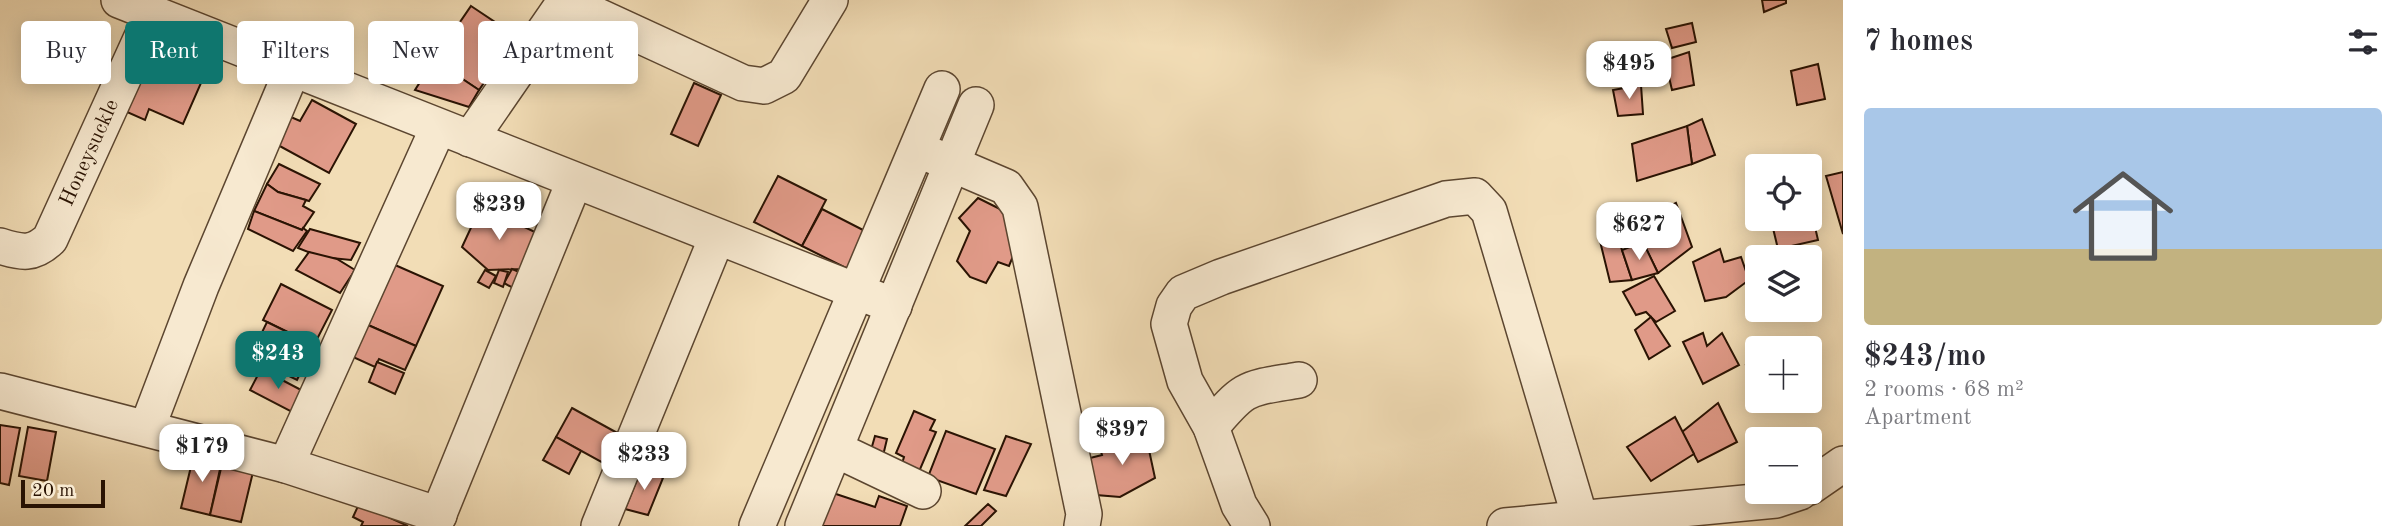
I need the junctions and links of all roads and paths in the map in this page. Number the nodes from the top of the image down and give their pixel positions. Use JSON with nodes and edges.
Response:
{"nodes":[{"id":1,"x":119,"y":0,"type":"edge"},
{"id":2,"x":830,"y":0,"type":"edge"},
{"id":3,"x":565,"y":1,"type":"edge"},
{"id":4,"x":152,"y":15,"type":"junction"},
{"id":5,"x":237,"y":47,"type":"edge"},
{"id":6,"x":286,"y":84,"type":"edge"},
{"id":7,"x":332,"y":84,"type":"edge"},
{"id":8,"x":942,"y":89,"type":"dead end"},
{"id":9,"x":976,"y":105,"type":"dead end"},
{"id":10,"x":454,"y":134,"type":"junction"},
{"id":11,"x":914,"y":150,"type":"junction"},
{"id":12,"x":953,"y":163,"type":"junction"},
{"id":13,"x":575,"y":182,"type":"junction"},
{"id":14,"x":717,"y":237,"type":"junction"},
{"id":15,"x":0,"y":246,"type":"edge"},
{"id":16,"x":856,"y":292,"type":"junction"},
{"id":17,"x":894,"y":306,"type":"junction"},
{"id":18,"x":1299,"y":380,"type":"dead end"},
{"id":19,"x":0,"y":391,"type":"edge"},
{"id":20,"x":1211,"y":427,"type":"junction"},
{"id":21,"x":146,"y":428,"type":"junction"},
{"id":22,"x":837,"y":450,"type":"junction"},
{"id":23,"x":1843,"y":464,"type":"edge"},
{"id":24,"x":286,"y":465,"type":"junction"},
{"id":25,"x":1822,"y":479,"type":"edge"},
{"id":26,"x":923,"y":491,"type":"dead end"},
{"id":27,"x":1745,"y":503,"type":"edge"},
{"id":28,"x":1580,"y":518,"type":"junction"},
{"id":29,"x":436,"y":521,"type":"edge"},
{"id":30,"x":1524,"y":525,"type":"edge"},
{"id":31,"x":599,"y":526,"type":"edge"},
{"id":32,"x":757,"y":526,"type":"edge"},
{"id":33,"x":803,"y":526,"type":"edge"},
{"id":34,"x":1082,"y":526,"type":"edge"},
{"id":35,"x":1252,"y":526,"type":"edge"}],
"edges":[{"from":1,"to":4,"type":"street"},
{"from":2,"to":3,"type":"street"},
{"from":3,"to":10,"type":"street"},
{"from":4,"to":5,"type":"street"},
{"from":4,"to":15,"type":"street","name":"Honeysuckle"},
{"from":6,"to":21,"type":"street"},
{"from":7,"to":10,"type":"street"},
{"from":8,"to":11,"type":"street"},
{"from":9,"to":12,"type":"street"},
{"from":10,"to":13,"type":"street"},
{"from":10,"to":24,"type":"street"},
{"from":11,"to":12,"type":"street"},
{"from":11,"to":16,"type":"street"},
{"from":12,"to":17,"type":"street"},
{"from":12,"to":34,"type":"street"},
{"from":13,"to":14,"type":"street"},
{"from":13,"to":29,"type":"street"},
{"from":14,"to":16,"type":"street"},
{"from":14,"to":31,"type":"street"},
{"from":16,"to":17,"type":"street"},
{"from":16,"to":32,"type":"street"},
{"from":17,"to":22,"type":"street"},
{"from":18,"to":20,"type":"street"},
{"from":19,"to":21,"type":"street"},
{"from":20,"to":28,"type":"street"},
{"from":20,"to":35,"type":"street"},
{"from":21,"to":24,"type":"street"},
{"from":22,"to":26,"type":"street"},
{"from":22,"to":33,"type":"street"},
{"from":23,"to":25,"type":"street"},
{"from":24,"to":29,"type":"street"},
{"from":27,"to":28,"type":"street"},
{"from":28,"to":30,"type":"street"}]}
